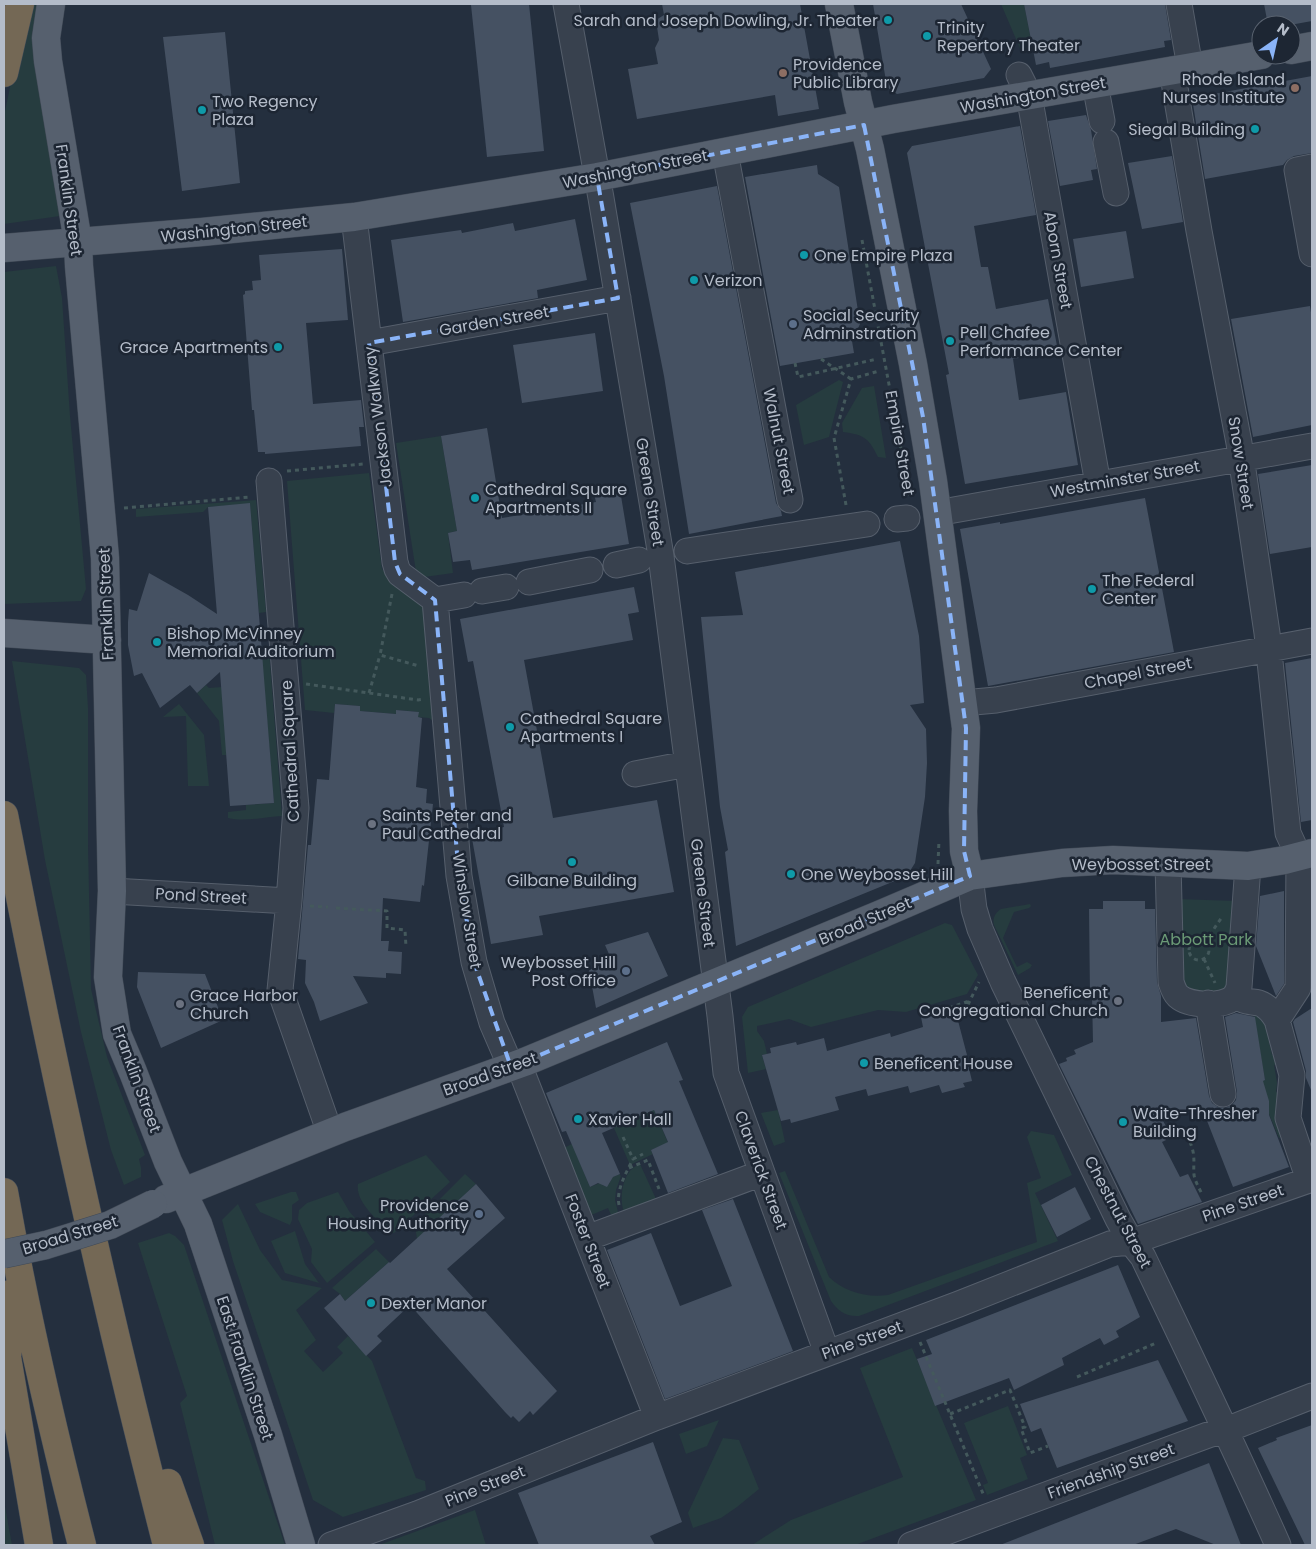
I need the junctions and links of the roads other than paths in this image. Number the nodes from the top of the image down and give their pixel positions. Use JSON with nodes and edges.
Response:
{"nodes":[{"id":1,"x":20,"y":4,"type":"edge"},
{"id":2,"x":51,"y":4,"type":"edge"},
{"id":3,"x":566,"y":4,"type":"edge"},
{"id":4,"x":839,"y":4,"type":"edge"},
{"id":5,"x":1179,"y":4,"type":"edge"},
{"id":6,"x":1251,"y":57,"type":"edge"},
{"id":7,"x":1181,"y":69,"type":"junction"},
{"id":8,"x":4,"y":72,"type":"edge"},
{"id":9,"x":1095,"y":84,"type":"junction"},
{"id":10,"x":1024,"y":85,"type":"junction"},
{"id":11,"x":864,"y":125,"type":"junction"},
{"id":12,"x":725,"y":152,"type":"junction"},
{"id":13,"x":1304,"y":168,"type":"edge"},
{"id":14,"x":597,"y":177,"type":"junction"},
{"id":15,"x":1116,"y":193,"type":"dead end"},
{"id":16,"x":354,"y":217,"type":"junction"},
{"id":17,"x":78,"y":242,"type":"junction"},
{"id":18,"x":4,"y":248,"type":"edge"},
{"id":19,"x":1312,"y":252,"type":"edge"},
{"id":20,"x":618,"y":298,"type":"junction"},
{"id":21,"x":369,"y":343,"type":"junction"},
{"id":22,"x":1312,"y":446,"type":"edge"},
{"id":23,"x":1242,"y":458,"type":"junction"},
{"id":24,"x":274,"y":483,"type":"road end"},
{"id":25,"x":1098,"y":484,"type":"junction"},
{"id":26,"x":790,"y":500,"type":"dead end"},
{"id":27,"x":937,"y":512,"type":"junction"},
{"id":28,"x":867,"y":524,"type":"dead end"},
{"id":29,"x":686,"y":551,"type":"dead end"},
{"id":30,"x":590,"y":570,"type":"dead end"},
{"id":31,"x":435,"y":600,"type":"junction"},
{"id":32,"x":4,"y":633,"type":"edge"},
{"id":33,"x":107,"y":640,"type":"junction"},
{"id":34,"x":1312,"y":641,"type":"edge"},
{"id":35,"x":1268,"y":649,"type":"junction"},
{"id":36,"x":963,"y":703,"type":"junction"},
{"id":37,"x":687,"y":764,"type":"junction"},
{"id":38,"x":635,"y":774,"type":"dead end"},
{"id":39,"x":4,"y":815,"type":"edge"},
{"id":40,"x":1306,"y":855,"type":"edge"},
{"id":41,"x":1168,"y":864,"type":"junction"},
{"id":42,"x":1248,"y":866,"type":"junction"},
{"id":43,"x":958,"y":880,"type":"junction"},
{"id":44,"x":112,"y":891,"type":"junction"},
{"id":45,"x":289,"y":901,"type":"junction"},
{"id":46,"x":715,"y":983,"type":"junction"},
{"id":47,"x":1221,"y":996,"type":"junction"},
{"id":48,"x":1278,"y":1020,"type":"junction"},
{"id":49,"x":515,"y":1066,"type":"junction"},
{"id":50,"x":1223,"y":1094,"type":"dead end"},
{"id":51,"x":330,"y":1132,"type":"junction"},
{"id":52,"x":762,"y":1173,"type":"junction"},
{"id":53,"x":1310,"y":1179,"type":"edge"},
{"id":54,"x":4,"y":1192,"type":"edge"},
{"id":55,"x":183,"y":1193,"type":"junction"},
{"id":56,"x":586,"y":1238,"type":"junction"},
{"id":57,"x":1131,"y":1242,"type":"junction"},
{"id":58,"x":10,"y":1260,"type":"edge"},
{"id":59,"x":114,"y":1331,"type":"junction"},
{"id":60,"x":827,"y":1353,"type":"junction"},
{"id":61,"x":1312,"y":1396,"type":"edge"},
{"id":62,"x":657,"y":1417,"type":"junction"},
{"id":63,"x":1226,"y":1430,"type":"junction"},
{"id":64,"x":39,"y":1545,"type":"edge"},
{"id":65,"x":82,"y":1545,"type":"edge"},
{"id":66,"x":167,"y":1545,"type":"edge"},
{"id":67,"x":190,"y":1545,"type":"edge"},
{"id":68,"x":302,"y":1545,"type":"edge"},
{"id":69,"x":331,"y":1545,"type":"edge"},
{"id":70,"x":910,"y":1545,"type":"edge"},
{"id":71,"x":1278,"y":1545,"type":"edge"}],
"edges":[{"from":1,"to":8,"type":"highway"},
{"from":2,"to":17,"type":"main road","name":"Franklin Street"},
{"from":3,"to":14,"type":"street","name":"Greene Street"},
{"from":4,"to":11,"type":"main road","name":"Empire Street"},
{"from":5,"to":7,"type":"street","name":"Snow Street"},
{"from":6,"to":7,"type":"main road","name":"Washington Street"},
{"from":7,"to":9,"type":"main road","name":"Washington Street"},
{"from":7,"to":23,"type":"street","name":"Snow Street"},
{"from":9,"to":10,"type":"main road","name":"Washington Street"},
{"from":9,"to":15,"type":"street"},
{"from":10,"to":11,"type":"main road","name":"Washington Street"},
{"from":10,"to":25,"type":"street","name":"Aborn Street"},
{"from":11,"to":12,"type":"main road","name":"Washington Street"},
{"from":11,"to":27,"type":"main road","name":"Empire Street"},
{"from":12,"to":14,"type":"main road","name":"Washington Street"},
{"from":12,"to":26,"type":"street","name":"Walnut Street"},
{"from":13,"to":19,"type":"street"},
{"from":14,"to":16,"type":"main road","name":"Washington Street"},
{"from":14,"to":20,"type":"street","name":"Greene Street"},
{"from":16,"to":17,"type":"main road","name":"Washington Street"},
{"from":16,"to":21,"type":"street","name":"Jackson Walkway"},
{"from":17,"to":18,"type":"main road","name":"Washington Street"},
{"from":17,"to":33,"type":"main road","name":"Franklin Street"},
{"from":20,"to":21,"type":"street","name":"Garden Street"},
{"from":20,"to":37,"type":"street","name":"Greene Street"},
{"from":21,"to":31,"type":"street","name":"Jackson Walkway"},
{"from":22,"to":23,"type":"street","name":"Westminster Street"},
{"from":23,"to":25,"type":"street","name":"Westminster Street"},
{"from":23,"to":35,"type":"street","name":"Snow Street"},
{"from":24,"to":45,"type":"street","name":"Cathedral Square"},
{"from":25,"to":27,"type":"street","name":"Westminster Street"},
{"from":27,"to":36,"type":"main road","name":"Empire Street"},
{"from":28,"to":29,"type":"street"},
{"from":30,"to":31,"type":"street"},
{"from":31,"to":49,"type":"street","name":"Winslow Street"},
{"from":32,"to":33,"type":"main road"},
{"from":33,"to":44,"type":"main road","name":"Franklin Street"},
{"from":34,"to":35,"type":"street","name":"Chapel Street"},
{"from":35,"to":36,"type":"street","name":"Chapel Street"},
{"from":35,"to":40,"type":"street","name":"Snow Street"},
{"from":36,"to":43,"type":"main road","name":"Empire Street"},
{"from":37,"to":38,"type":"street"},
{"from":37,"to":46,"type":"street","name":"Greene Street"},
{"from":39,"to":59,"type":"highway"},
{"from":40,"to":42,"type":"main road","name":"Weybosset Street"},
{"from":40,"to":48,"type":"street"},
{"from":41,"to":42,"type":"main road","name":"Weybosset Street"},
{"from":41,"to":43,"type":"main road","name":"Weybosset Street"},
{"from":41,"to":47,"type":"street"},
{"from":42,"to":47,"type":"street"},
{"from":43,"to":46,"type":"main road","name":"Broad Street"},
{"from":43,"to":57,"type":"street","name":"Chestnut Street"},
{"from":44,"to":45,"type":"street","name":"Pond Street"},
{"from":44,"to":55,"type":"main road","name":"Franklin Street"},
{"from":45,"to":51,"type":"street","name":"Cathedral Square"},
{"from":46,"to":49,"type":"main road","name":"Broad Street"},
{"from":46,"to":52,"type":"street","name":"Claverick Street"},
{"from":47,"to":48,"type":"street"},
{"from":47,"to":50,"type":"street"},
{"from":48,"to":53,"type":"street"},
{"from":49,"to":51,"type":"main road","name":"Broad Street"},
{"from":49,"to":56,"type":"street","name":"Foster Street"},
{"from":51,"to":55,"type":"main road","name":"Broad Street"},
{"from":52,"to":56,"type":"street"},
{"from":52,"to":60,"type":"street","name":"Claverick Street"},
{"from":53,"to":57,"type":"street","name":"Pine Street"},
{"from":54,"to":58,"type":"highway"},
{"from":55,"to":58,"type":"main road","name":"Broad Street","bridge":true},
{"from":55,"to":68,"type":"main road","name":"East Franklin Street"},
{"from":56,"to":62,"type":"street","name":"Foster Street"},
{"from":57,"to":60,"type":"street","name":"Pine Street"},
{"from":57,"to":63,"type":"street","name":"Chestnut Street"},
{"from":58,"to":64,"type":"highway"},
{"from":58,"to":65,"type":"highway"},
{"from":59,"to":66,"type":"highway"},
{"from":59,"to":67,"type":"highway"},
{"from":60,"to":62,"type":"street","name":"Pine Street"},
{"from":61,"to":63,"type":"street","name":"Friendship Street"},
{"from":62,"to":69,"type":"street","name":"Pine Street"},
{"from":63,"to":70,"type":"street","name":"Friendship Street"},
{"from":63,"to":71,"type":"street","name":"Chestnut Street"}]}
